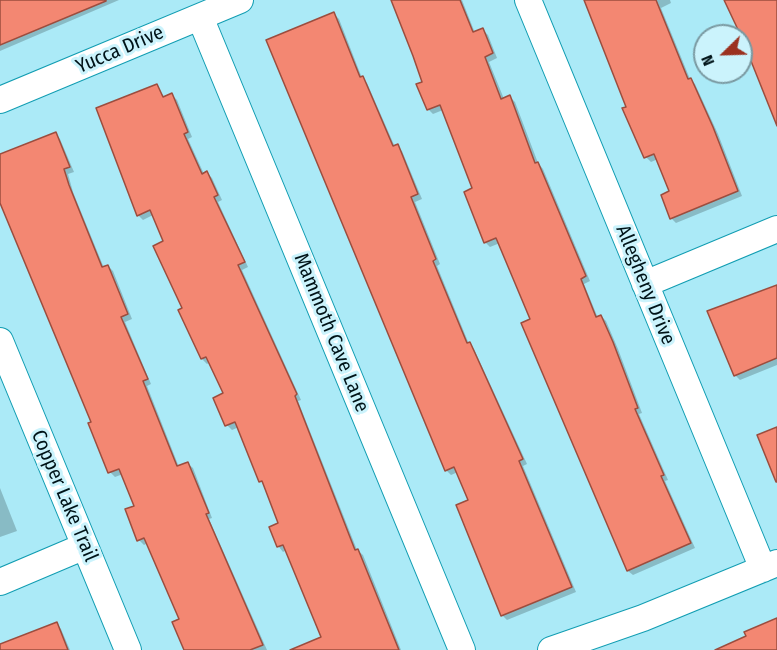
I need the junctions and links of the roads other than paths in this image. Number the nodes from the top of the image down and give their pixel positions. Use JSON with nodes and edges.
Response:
{"nodes":[{"id":1,"x":240,"y":0,"type":"edge"},
{"id":2,"x":528,"y":0,"type":"edge"},
{"id":3,"x":200,"y":17,"type":"junction"},
{"id":4,"x":0,"y":100,"type":"edge"},
{"id":5,"x":777,"y":229,"type":"edge"},
{"id":6,"x":645,"y":284,"type":"junction"},
{"id":7,"x":0,"y":341,"type":"edge"},
{"id":8,"x":85,"y":546,"type":"junction"},
{"id":9,"x":770,"y":566,"type":"edge"},
{"id":10,"x":0,"y":582,"type":"edge"},
{"id":11,"x":128,"y":650,"type":"edge"},
{"id":12,"x":462,"y":650,"type":"edge"},
{"id":13,"x":551,"y":650,"type":"edge"}],
"edges":[{"from":1,"to":3,"type":"street","name":"Yucca Drive"},
{"from":2,"to":6,"type":"street","name":"Allegheny Drive"},
{"from":3,"to":4,"type":"street","name":"Yucca Drive"},
{"from":3,"to":12,"type":"street","name":"Mammoth Cave Lane"},
{"from":5,"to":6,"type":"street"},
{"from":6,"to":9,"type":"street","name":"Allegheny Drive"},
{"from":7,"to":8,"type":"street","name":"Copper Lake Trail"},
{"from":8,"to":10,"type":"street"},
{"from":8,"to":11,"type":"street","name":"Copper Lake Trail"},
{"from":9,"to":13,"type":"street"}]}
